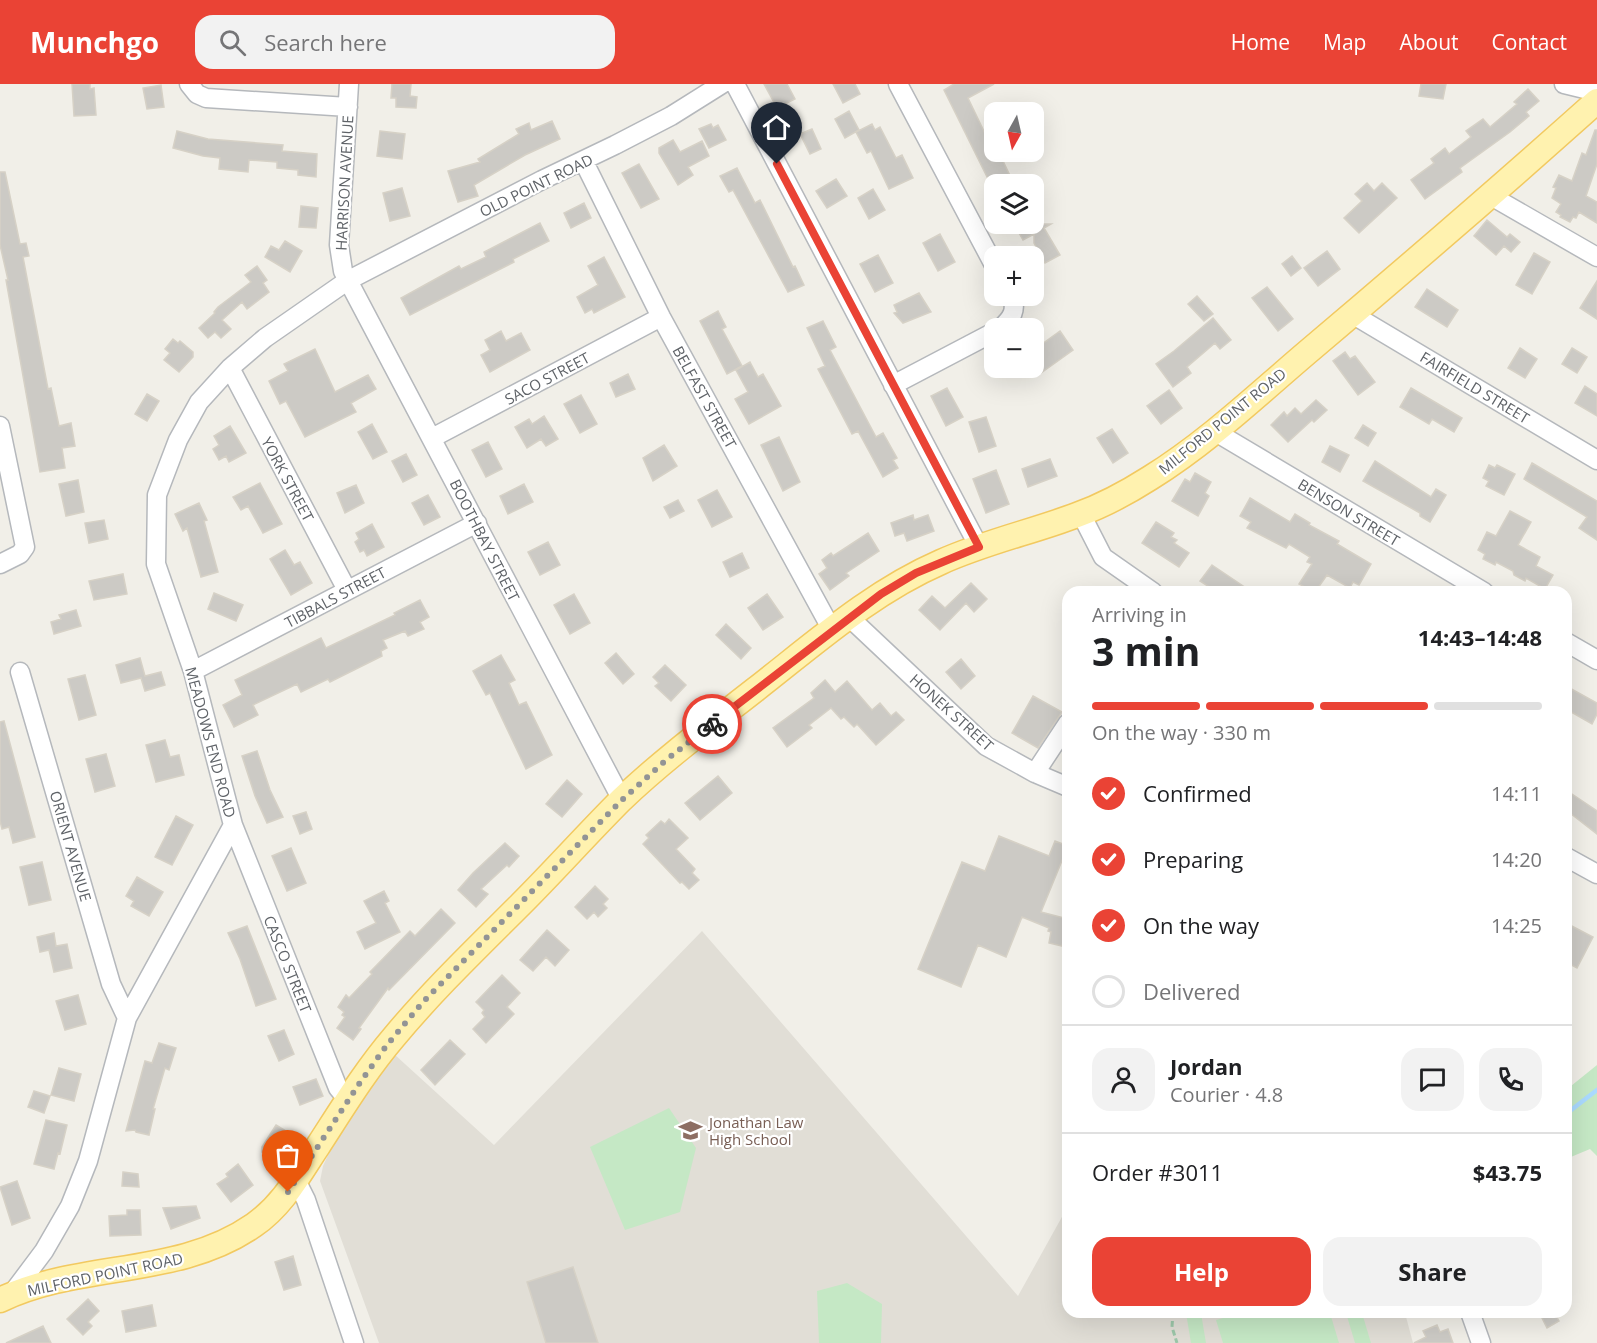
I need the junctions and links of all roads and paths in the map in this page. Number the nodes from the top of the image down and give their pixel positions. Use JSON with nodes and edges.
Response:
{"nodes":[{"id":1,"x":189,"y":84,"type":"edge"},
{"id":2,"x":349,"y":84,"type":"edge"},
{"id":3,"x":722,"y":84,"type":"edge"},
{"id":4,"x":735,"y":84,"type":"edge"},
{"id":5,"x":898,"y":84,"type":"edge"},
{"id":6,"x":1564,"y":84,"type":"edge"},
{"id":7,"x":1597,"y":92,"type":"edge"},
{"id":8,"x":1597,"y":101,"type":"edge"},
{"id":9,"x":348,"y":108,"type":"junction"},
{"id":10,"x":584,"y":162,"type":"junction"},
{"id":11,"x":1491,"y":196,"type":"junction"},
{"id":12,"x":984,"y":246,"type":"edge"},
{"id":13,"x":1597,"y":257,"type":"edge"},
{"id":14,"x":347,"y":281,"type":"junction"},
{"id":15,"x":1352,"y":314,"type":"junction"},
{"id":16,"x":661,"y":317,"type":"junction"},
{"id":17,"x":984,"y":337,"type":"edge"},
{"id":18,"x":230,"y":368,"type":"junction"},
{"id":19,"x":893,"y":385,"type":"junction"},
{"id":20,"x":0,"y":426,"type":"edge"},
{"id":21,"x":1214,"y":431,"type":"junction"},
{"id":22,"x":432,"y":438,"type":"junction"},
{"id":23,"x":1597,"y":460,"type":"edge"},
{"id":24,"x":1081,"y":514,"type":"junction"},
{"id":25,"x":477,"y":523,"type":"junction"},
{"id":26,"x":979,"y":547,"type":"junction"},
{"id":27,"x":0,"y":564,"type":"edge"},
{"id":28,"x":1145,"y":586,"type":"edge"},
{"id":29,"x":1474,"y":586,"type":"edge"},
{"id":30,"x":347,"y":590,"type":"junction"},
{"id":31,"x":841,"y":624,"type":"junction"},
{"id":32,"x":1572,"y":645,"type":"edge"},
{"id":33,"x":1597,"y":660,"type":"edge"},
{"id":34,"x":193,"y":671,"type":"junction"},
{"id":35,"x":20,"y":672,"type":"dead end"},
{"id":36,"x":1062,"y":732,"type":"edge"},
{"id":37,"x":1035,"y":773,"type":"junction"},
{"id":38,"x":1062,"y":784,"type":"edge"},
{"id":39,"x":622,"y":800,"type":"junction"},
{"id":40,"x":233,"y":825,"type":"junction"},
{"id":41,"x":1572,"y":860,"type":"edge"},
{"id":42,"x":1597,"y":874,"type":"edge"},
{"id":43,"x":127,"y":1018,"type":"junction"},
{"id":44,"x":348,"y":1100,"type":"junction"},
{"id":45,"x":296,"y":1180,"type":"junction"},
{"id":46,"x":6,"y":1298,"type":"edge"},
{"id":47,"x":1173,"y":1318,"type":"edge"},
{"id":48,"x":1472,"y":1318,"type":"edge"},
{"id":49,"x":354,"y":1343,"type":"edge"},
{"id":50,"x":1177,"y":1343,"type":"edge"},
{"id":51,"x":1481,"y":1343,"type":"edge"}],
"edges":[{"from":1,"to":9,"type":"street"},
{"from":2,"to":9,"type":"street","name":"HARRISON AVENUE"},
{"from":3,"to":10,"type":"street","name":"OLD POINT ROAD"},
{"from":4,"to":19,"type":"street"},
{"from":5,"to":12,"type":"street"},
{"from":6,"to":7,"type":"street"},
{"from":8,"to":11,"type":"main road","name":"MILFORD POINT ROAD"},
{"from":9,"to":14,"type":"street","name":"HARRISON AVENUE"},
{"from":10,"to":14,"type":"street","name":"OLD POINT ROAD"},
{"from":10,"to":16,"type":"street","name":"BELFAST STREET"},
{"from":11,"to":13,"type":"street"},
{"from":11,"to":15,"type":"main road","name":"MILFORD POINT ROAD"},
{"from":14,"to":18,"type":"street","name":"MEADOWS END ROAD"},
{"from":14,"to":22,"type":"street","name":"BOOTHBAY STREET"},
{"from":15,"to":21,"type":"main road","name":"MILFORD POINT ROAD"},
{"from":15,"to":23,"type":"street","name":"FAIRFIELD STREET"},
{"from":16,"to":22,"type":"street","name":"SACO STREET"},
{"from":16,"to":31,"type":"street","name":"BELFAST STREET"},
{"from":17,"to":19,"type":"street"},
{"from":18,"to":30,"type":"street","name":"YORK STREET"},
{"from":18,"to":34,"type":"street","name":"MEADOWS END ROAD"},
{"from":19,"to":26,"type":"street"},
{"from":20,"to":27,"type":"street"},
{"from":21,"to":24,"type":"main road","name":"MILFORD POINT ROAD"},
{"from":21,"to":29,"type":"street","name":"BENSON STREET"},
{"from":22,"to":25,"type":"street","name":"BOOTHBAY STREET"},
{"from":24,"to":26,"type":"main road","name":"MILFORD POINT ROAD"},
{"from":24,"to":28,"type":"street"},
{"from":25,"to":30,"type":"street","name":"TIBBALS STREET"},
{"from":25,"to":39,"type":"street","name":"BOOTHBAY STREET"},
{"from":26,"to":31,"type":"main road","name":"MILFORD POINT ROAD"},
{"from":30,"to":34,"type":"street","name":"TIBBALS STREET"},
{"from":31,"to":37,"type":"street","name":"HONEK STREET"},
{"from":31,"to":39,"type":"main road","name":"MILFORD POINT ROAD"},
{"from":32,"to":33,"type":"street"},
{"from":34,"to":40,"type":"street","name":"MEADOWS END ROAD"},
{"from":35,"to":43,"type":"street","name":"ORIENT AVENUE"},
{"from":36,"to":37,"type":"street"},
{"from":37,"to":38,"type":"street","name":"HONEK STREET"},
{"from":39,"to":44,"type":"main road","name":"MILFORD POINT ROAD"},
{"from":40,"to":43,"type":"street","name":"MEADOWS END ROAD"},
{"from":40,"to":44,"type":"street","name":"CASCO STREET"},
{"from":41,"to":42,"type":"street"},
{"from":43,"to":46,"type":"street","name":"MEADOWS END ROAD"},
{"from":44,"to":45,"type":"main road","name":"MILFORD POINT ROAD"},
{"from":45,"to":46,"type":"main road","name":"MILFORD POINT ROAD"},
{"from":45,"to":49,"type":"street"},
{"from":47,"to":50,"type":"path"},
{"from":48,"to":51,"type":"street"}]}
